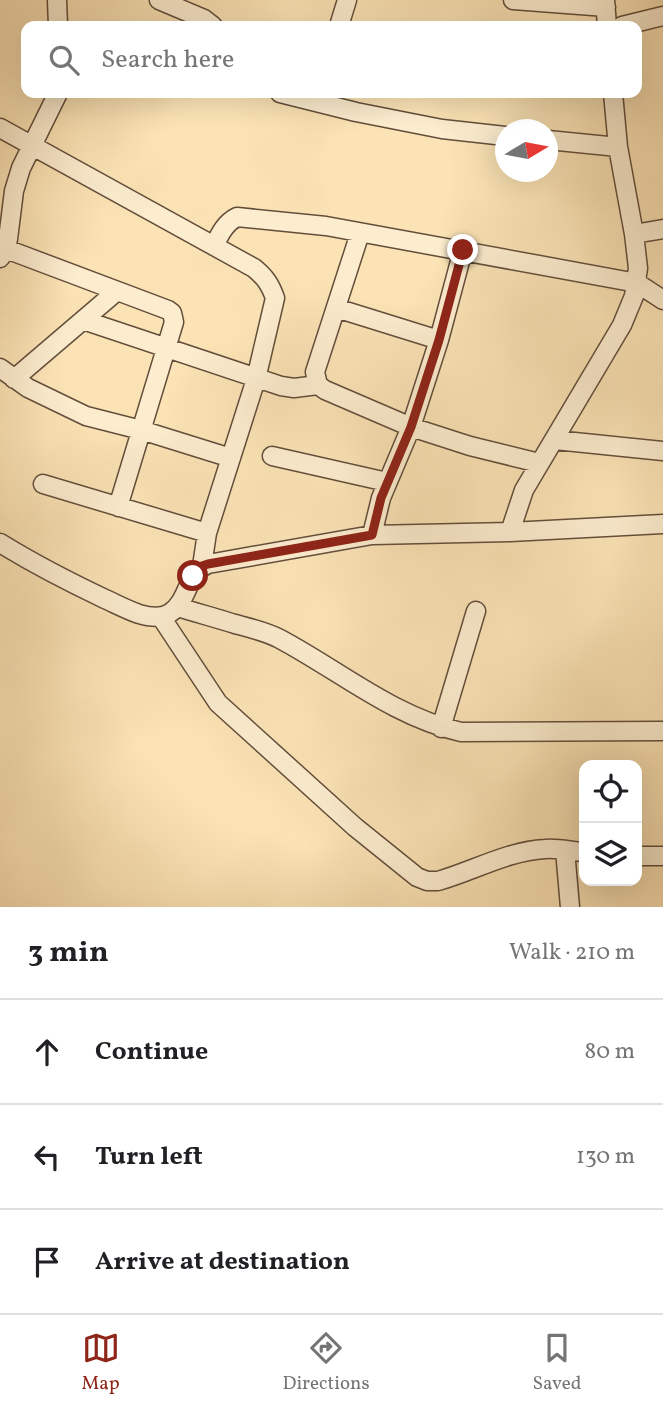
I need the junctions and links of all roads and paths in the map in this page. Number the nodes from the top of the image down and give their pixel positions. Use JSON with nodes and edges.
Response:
{"nodes":[{"id":1,"x":57,"y":0,"type":"edge"},
{"id":2,"x":159,"y":0,"type":"edge"},
{"id":3,"x":347,"y":0,"type":"edge"},
{"id":4,"x":513,"y":0,"type":"edge"},
{"id":5,"x":605,"y":4,"type":"edge"},
{"id":6,"x":663,"y":16,"type":"edge"},
{"id":7,"x":58,"y":21,"type":"edge"},
{"id":8,"x":207,"y":21,"type":"edge"},
{"id":9,"x":341,"y":21,"type":"edge"},
{"id":10,"x":642,"y":21,"type":"edge"},
{"id":11,"x":56,"y":98,"type":"edge"},
{"id":12,"x":299,"y":98,"type":"edge"},
{"id":13,"x":613,"y":98,"type":"edge"},
{"id":14,"x":0,"y":128,"type":"edge"},
{"id":15,"x":495,"y":135,"type":"edge"},
{"id":16,"x":558,"y":141,"type":"edge"},
{"id":17,"x":33,"y":147,"type":"junction"},
{"id":18,"x":618,"y":147,"type":"junction"},
{"id":19,"x":663,"y":229,"type":"edge"},
{"id":20,"x":360,"y":233,"type":"junction"},
{"id":21,"x":634,"y":234,"type":"junction"},
{"id":22,"x":214,"y":246,"type":"junction"},
{"id":23,"x":463,"y":250,"type":"junction"},
{"id":24,"x":3,"y":253,"type":"edge"},
{"id":25,"x":637,"y":283,"type":"junction"},
{"id":26,"x":117,"y":291,"type":"junction"},
{"id":27,"x":663,"y":300,"type":"edge"},
{"id":28,"x":336,"y":308,"type":"junction"},
{"id":29,"x":83,"y":320,"type":"junction"},
{"id":30,"x":439,"y":340,"type":"junction"},
{"id":31,"x":165,"y":349,"type":"junction"},
{"id":32,"x":7,"y":374,"type":"edge"},
{"id":33,"x":256,"y":379,"type":"junction"},
{"id":34,"x":318,"y":385,"type":"junction"},
{"id":35,"x":411,"y":427,"type":"junction"},
{"id":36,"x":141,"y":430,"type":"junction"},
{"id":37,"x":555,"y":440,"type":"junction"},
{"id":38,"x":663,"y":451,"type":"edge"},
{"id":39,"x":272,"y":456,"type":"dead end"},
{"id":40,"x":232,"y":458,"type":"junction"},
{"id":41,"x":539,"y":463,"type":"junction"},
{"id":42,"x":387,"y":482,"type":"junction"},
{"id":43,"x":43,"y":484,"type":"dead end"},
{"id":44,"x":118,"y":507,"type":"junction"},
{"id":45,"x":663,"y":524,"type":"edge"},
{"id":46,"x":510,"y":532,"type":"junction"},
{"id":47,"x":207,"y":533,"type":"junction"},
{"id":48,"x":372,"y":535,"type":"junction"},
{"id":49,"x":0,"y":543,"type":"edge"},
{"id":50,"x":202,"y":566,"type":"junction"},
{"id":51,"x":178,"y":607,"type":"junction"},
{"id":52,"x":476,"y":611,"type":"dead end"},
{"id":53,"x":161,"y":617,"type":"junction"},
{"id":54,"x":441,"y":728,"type":"junction"},
{"id":55,"x":663,"y":731,"type":"edge"},
{"id":56,"x":565,"y":850,"type":"junction"},
{"id":57,"x":579,"y":851,"type":"edge"},
{"id":58,"x":642,"y":856,"type":"edge"},
{"id":59,"x":663,"y":856,"type":"edge"},
{"id":60,"x":570,"y":907,"type":"edge"}],
"edges":[{"from":1,"to":7,"type":"street"},
{"from":2,"to":8,"type":"street"},
{"from":3,"to":9,"type":"street"},
{"from":4,"to":5,"type":"street"},
{"from":6,"to":10,"type":"street"},
{"from":11,"to":17,"type":"street"},
{"from":12,"to":15,"type":"street"},
{"from":13,"to":18,"type":"street"},
{"from":14,"to":17,"type":"street"},
{"from":16,"to":18,"type":"street"},
{"from":17,"to":22,"type":"street"},
{"from":17,"to":24,"type":"street"},
{"from":18,"to":21,"type":"street"},
{"from":19,"to":21,"type":"street"},
{"from":20,"to":22,"type":"street"},
{"from":20,"to":23,"type":"street"},
{"from":20,"to":28,"type":"street"},
{"from":21,"to":25,"type":"street"},
{"from":22,"to":33,"type":"street"},
{"from":23,"to":25,"type":"street"},
{"from":23,"to":30,"type":"street"},
{"from":24,"to":26,"type":"street"},
{"from":25,"to":27,"type":"street"},
{"from":25,"to":37,"type":"street"},
{"from":26,"to":29,"type":"street"},
{"from":26,"to":31,"type":"street"},
{"from":28,"to":30,"type":"street"},
{"from":28,"to":34,"type":"street"},
{"from":29,"to":31,"type":"street"},
{"from":29,"to":32,"type":"street"},
{"from":30,"to":35,"type":"street"},
{"from":31,"to":33,"type":"street"},
{"from":31,"to":36,"type":"street"},
{"from":32,"to":36,"type":"street"},
{"from":33,"to":34,"type":"street"},
{"from":33,"to":40,"type":"street"},
{"from":34,"to":35,"type":"street"},
{"from":35,"to":41,"type":"street"},
{"from":35,"to":42,"type":"street"},
{"from":36,"to":40,"type":"street"},
{"from":36,"to":44,"type":"street"},
{"from":37,"to":38,"type":"street"},
{"from":37,"to":41,"type":"street"},
{"from":39,"to":42,"type":"street"},
{"from":40,"to":47,"type":"street"},
{"from":41,"to":46,"type":"street"},
{"from":42,"to":48,"type":"street"},
{"from":43,"to":44,"type":"street"},
{"from":44,"to":47,"type":"street"},
{"from":45,"to":46,"type":"street"},
{"from":46,"to":48,"type":"street"},
{"from":47,"to":50,"type":"street"},
{"from":48,"to":50,"type":"street"},
{"from":49,"to":53,"type":"street"},
{"from":50,"to":51,"type":"street"},
{"from":51,"to":53,"type":"street"},
{"from":51,"to":54,"type":"street"},
{"from":52,"to":54,"type":"street"},
{"from":53,"to":56,"type":"street"},
{"from":54,"to":55,"type":"street"},
{"from":56,"to":57,"type":"street"},
{"from":56,"to":60,"type":"street"},
{"from":58,"to":59,"type":"street"}]}
